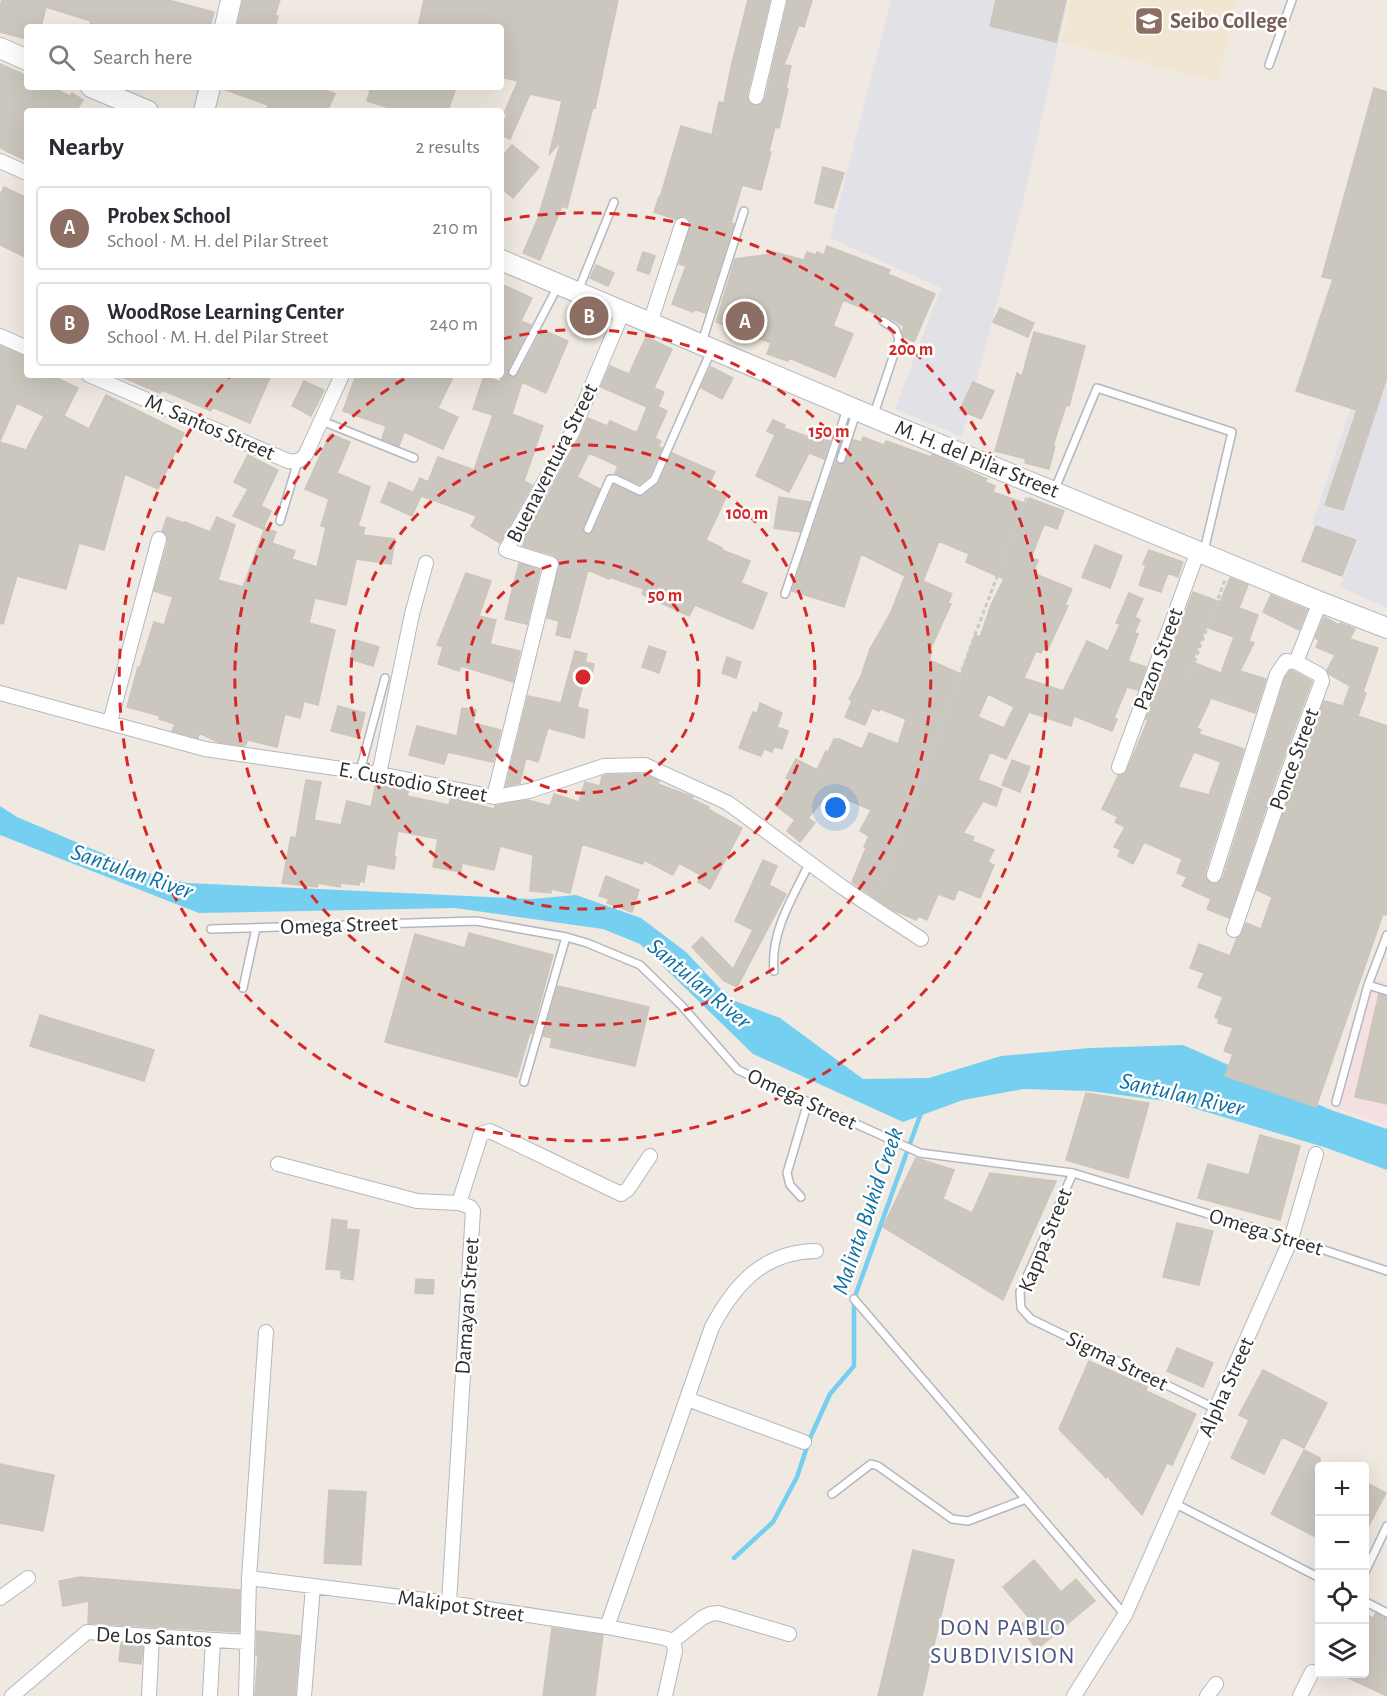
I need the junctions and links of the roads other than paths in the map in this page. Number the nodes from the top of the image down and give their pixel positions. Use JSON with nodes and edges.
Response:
{"nodes":[{"id":1,"x":231,"y":0,"type":"edge"},
{"id":2,"x":779,"y":0,"type":"edge"},
{"id":3,"x":1292,"y":0,"type":"edge"},
{"id":4,"x":226,"y":24,"type":"edge"},
{"id":5,"x":0,"y":48,"type":"edge"},
{"id":6,"x":24,"y":59,"type":"edge"},
{"id":7,"x":1269,"y":65,"type":"dead end"},
{"id":8,"x":98,"y":90,"type":"edge"},
{"id":9,"x":209,"y":90,"type":"edge"},
{"id":10,"x":756,"y":97,"type":"dead end"},
{"id":11,"x":141,"y":108,"type":"edge"},
{"id":12,"x":205,"y":108,"type":"edge"},
{"id":13,"x":0,"y":161,"type":"edge"},
{"id":14,"x":24,"y":172,"type":"edge"},
{"id":15,"x":614,"y":202,"type":"dead end"},
{"id":16,"x":744,"y":211,"type":"dead end"},
{"id":17,"x":682,"y":225,"type":"dead end"},
{"id":18,"x":504,"y":261,"type":"edge"},
{"id":19,"x":559,"y":284,"type":"junction"},
{"id":20,"x":578,"y":292,"type":"junction"},
{"id":21,"x":623,"y":311,"type":"junction"},
{"id":22,"x":883,"y":321,"type":"dead end"},
{"id":23,"x":650,"y":323,"type":"junction"},
{"id":24,"x":0,"y":336,"type":"edge"},
{"id":25,"x":707,"y":346,"type":"junction"},
{"id":26,"x":24,"y":347,"type":"edge"},
{"id":27,"x":513,"y":372,"type":"dead end"},
{"id":28,"x":98,"y":378,"type":"edge"},
{"id":29,"x":341,"y":378,"type":"edge"},
{"id":30,"x":859,"y":411,"type":"junction"},
{"id":31,"x":322,"y":421,"type":"junction"},
{"id":32,"x":414,"y":458,"type":"dead end"},
{"id":33,"x":841,"y":459,"type":"dead end"},
{"id":34,"x":298,"y":461,"type":"junction"},
{"id":35,"x":1054,"y":491,"type":"junction"},
{"id":36,"x":280,"y":521,"type":"dead end"},
{"id":37,"x":588,"y":529,"type":"dead end"},
{"id":38,"x":159,"y":539,"type":"dead end"},
{"id":39,"x":1201,"y":552,"type":"junction"},
{"id":40,"x":426,"y":563,"type":"dead end"},
{"id":41,"x":785,"y":594,"type":"dead end"},
{"id":42,"x":1320,"y":602,"type":"junction"},
{"id":43,"x":1387,"y":628,"type":"edge"},
{"id":44,"x":1296,"y":662,"type":"junction"},
{"id":45,"x":385,"y":678,"type":"dead end"},
{"id":46,"x":0,"y":693,"type":"edge"},
{"id":47,"x":110,"y":722,"type":"junction"},
{"id":48,"x":1119,"y":767,"type":"dead end"},
{"id":49,"x":360,"y":771,"type":"junction"},
{"id":50,"x":379,"y":774,"type":"junction"},
{"id":51,"x":494,"y":797,"type":"junction"},
{"id":52,"x":810,"y":862,"type":"junction"},
{"id":53,"x":1214,"y":875,"type":"dead end"},
{"id":54,"x":256,"y":928,"type":"junction"},
{"id":55,"x":211,"y":929,"type":"dead end"},
{"id":56,"x":1234,"y":930,"type":"dead end"},
{"id":57,"x":1387,"y":935,"type":"edge"},
{"id":58,"x":566,"y":937,"type":"junction"},
{"id":59,"x":921,"y":939,"type":"dead end"},
{"id":60,"x":774,"y":971,"type":"dead end"},
{"id":61,"x":1368,"y":985,"type":"junction"},
{"id":62,"x":243,"y":988,"type":"dead end"},
{"id":63,"x":1387,"y":991,"type":"edge"},
{"id":64,"x":524,"y":1082,"type":"dead end"},
{"id":65,"x":808,"y":1102,"type":"junction"},
{"id":66,"x":1336,"y":1102,"type":"dead end"},
{"id":67,"x":1316,"y":1154,"type":"dead end"},
{"id":68,"x":650,"y":1156,"type":"dead end"},
{"id":69,"x":278,"y":1164,"type":"dead end"},
{"id":70,"x":1073,"y":1173,"type":"junction"},
{"id":71,"x":801,"y":1197,"type":"dead end"},
{"id":72,"x":459,"y":1203,"type":"junction"},
{"id":73,"x":1291,"y":1239,"type":"junction"},
{"id":74,"x":816,"y":1251,"type":"dead end"},
{"id":75,"x":1387,"y":1271,"type":"edge"},
{"id":76,"x":854,"y":1299,"type":"dead end"},
{"id":77,"x":1021,"y":1308,"type":"joint"},
{"id":78,"x":267,"y":1332,"type":"dead end"},
{"id":79,"x":687,"y":1399,"type":"junction"},
{"id":80,"x":1216,"y":1409,"type":"junction"},
{"id":81,"x":804,"y":1442,"type":"dead end"},
{"id":82,"x":832,"y":1494,"type":"dead end"},
{"id":83,"x":1026,"y":1499,"type":"junction"},
{"id":84,"x":1174,"y":1503,"type":"junction"},
{"id":85,"x":1387,"y":1526,"type":"edge"},
{"id":86,"x":1367,"y":1570,"type":"edge"},
{"id":87,"x":1315,"y":1575,"type":"edge"},
{"id":88,"x":28,"y":1578,"type":"dead end"},
{"id":89,"x":249,"y":1578,"type":"junction"},
{"id":90,"x":312,"y":1587,"type":"junction"},
{"id":91,"x":0,"y":1598,"type":"edge"},
{"id":92,"x":449,"y":1603,"type":"junction"},
{"id":93,"x":1369,"y":1604,"type":"edge"},
{"id":94,"x":1387,"y":1613,"type":"edge"},
{"id":95,"x":1125,"y":1615,"type":"junction"},
{"id":96,"x":608,"y":1627,"type":"junction"},
{"id":97,"x":789,"y":1634,"type":"dead end"},
{"id":98,"x":152,"y":1636,"type":"junction"},
{"id":99,"x":213,"y":1640,"type":"junction"},
{"id":100,"x":673,"y":1641,"type":"junction"},
{"id":101,"x":247,"y":1642,"type":"junction"},
{"id":102,"x":1312,"y":1671,"type":"dead end"},
{"id":103,"x":1216,"y":1684,"type":"dead end"},
{"id":104,"x":12,"y":1696,"type":"edge"},
{"id":105,"x":149,"y":1696,"type":"edge"},
{"id":106,"x":210,"y":1696,"type":"edge"},
{"id":107,"x":246,"y":1696,"type":"edge"},
{"id":108,"x":304,"y":1696,"type":"edge"},
{"id":109,"x":665,"y":1696,"type":"edge"},
{"id":110,"x":1074,"y":1696,"type":"edge"},
{"id":111,"x":1207,"y":1696,"type":"edge"},
{"id":112,"x":1300,"y":1696,"type":"edge"}],
"edges":[{"from":1,"to":4,"type":"main road"},
{"from":2,"to":10,"type":"street"},
{"from":3,"to":7,"type":"lane"},
{"from":5,"to":6,"type":"main road"},
{"from":8,"to":11,"type":"main road"},
{"from":9,"to":12,"type":"main road"},
{"from":13,"to":14,"type":"street"},
{"from":15,"to":20,"type":"lane"},
{"from":16,"to":25,"type":"lane"},
{"from":17,"to":23,"type":"street"},
{"from":18,"to":19,"type":"main road","name":"M. H. del Pilar Street"},
{"from":19,"to":20,"type":"main road","name":"M. H. del Pilar Street"},
{"from":19,"to":27,"type":"lane"},
{"from":20,"to":21,"type":"main road","name":"M. H. del Pilar Street"},
{"from":21,"to":23,"type":"main road","name":"M. H. del Pilar Street"},
{"from":21,"to":51,"type":"street","name":"Buenaventura Street"},
{"from":22,"to":30,"type":"lane"},
{"from":23,"to":25,"type":"main road","name":"M. H. del Pilar Street"},
{"from":24,"to":26,"type":"street"},
{"from":25,"to":30,"type":"main road","name":"M. H. del Pilar Street"},
{"from":25,"to":37,"type":"lane"},
{"from":28,"to":34,"type":"street","name":"M. Santos Street"},
{"from":29,"to":31,"type":"street"},
{"from":30,"to":33,"type":"lane"},
{"from":30,"to":35,"type":"main road","name":"M. H. del Pilar Street"},
{"from":30,"to":41,"type":"lane"},
{"from":31,"to":32,"type":"lane"},
{"from":31,"to":34,"type":"street"},
{"from":34,"to":36,"type":"lane"},
{"from":35,"to":39,"type":"main road","name":"M. H. del Pilar Street"},
{"from":35,"to":39,"type":"lane"},
{"from":38,"to":47,"type":"street"},
{"from":39,"to":42,"type":"main road","name":"M. H. del Pilar Street"},
{"from":39,"to":48,"type":"street","name":"Pazon Street"},
{"from":40,"to":50,"type":"street"},
{"from":42,"to":43,"type":"main road","name":"M. H. del Pilar Street"},
{"from":42,"to":44,"type":"street"},
{"from":44,"to":53,"type":"street"},
{"from":44,"to":56,"type":"street","name":"Ponce Street"},
{"from":45,"to":49,"type":"lane"},
{"from":46,"to":47,"type":"street","name":"E. Custodio Street"},
{"from":47,"to":49,"type":"street","name":"E. Custodio Street"},
{"from":49,"to":50,"type":"street","name":"E. Custodio Street"},
{"from":50,"to":51,"type":"street","name":"E. Custodio Street"},
{"from":51,"to":52,"type":"street","name":"E. Custodio Street"},
{"from":52,"to":59,"type":"street","name":"E. Custodio Street"},
{"from":52,"to":60,"type":"lane"},
{"from":54,"to":55,"type":"lane","name":"Omega Street"},
{"from":54,"to":58,"type":"lane","name":"Omega Street"},
{"from":54,"to":62,"type":"lane"},
{"from":57,"to":61,"type":"lane"},
{"from":58,"to":64,"type":"lane"},
{"from":58,"to":65,"type":"lane","name":"Omega Street"},
{"from":61,"to":63,"type":"lane"},
{"from":61,"to":66,"type":"lane"},
{"from":65,"to":70,"type":"lane","name":"Omega Street"},
{"from":65,"to":71,"type":"lane"},
{"from":67,"to":73,"type":"street","name":"Alpha Street"},
{"from":68,"to":72,"type":"street"},
{"from":69,"to":72,"type":"street","name":"Damayan Street"},
{"from":70,"to":73,"type":"lane","name":"Omega Street"},
{"from":70,"to":77,"type":"lane","name":"Kappa Street"},
{"from":72,"to":92,"type":"street","name":"Damayan Street"},
{"from":73,"to":75,"type":"lane","name":"Omega Street"},
{"from":73,"to":80,"type":"street","name":"Alpha Street"},
{"from":74,"to":79,"type":"street"},
{"from":76,"to":83,"type":"lane"},
{"from":77,"to":80,"type":"lane","name":"Sigma Street"},
{"from":78,"to":89,"type":"street"},
{"from":79,"to":81,"type":"street"},
{"from":79,"to":96,"type":"street"},
{"from":80,"to":84,"type":"street","name":"Alpha Street"},
{"from":82,"to":83,"type":"lane"},
{"from":83,"to":95,"type":"lane"},
{"from":84,"to":87,"type":"lane"},
{"from":84,"to":95,"type":"street","name":"Alpha Street"},
{"from":85,"to":86,"type":"lane"},
{"from":88,"to":91,"type":"street"},
{"from":89,"to":90,"type":"street","name":"Makipot Street"},
{"from":89,"to":101,"type":"street"},
{"from":90,"to":92,"type":"street","name":"Makipot Street"},
{"from":90,"to":108,"type":"street"},
{"from":92,"to":96,"type":"street","name":"Makipot Street"},
{"from":93,"to":94,"type":"lane"},
{"from":95,"to":110,"type":"street","name":"Alpha Street"},
{"from":96,"to":100,"type":"street","name":"Makipot Street"},
{"from":97,"to":100,"type":"street"},
{"from":98,"to":99,"type":"street","name":"De Los Santos"},
{"from":98,"to":104,"type":"street","name":"De Los Santos"},
{"from":98,"to":105,"type":"street"},
{"from":99,"to":101,"type":"street","name":"De Los Santos"},
{"from":99,"to":106,"type":"street"},
{"from":100,"to":109,"type":"street"},
{"from":101,"to":107,"type":"street"},
{"from":102,"to":112,"type":"street"},
{"from":103,"to":111,"type":"street"}]}
